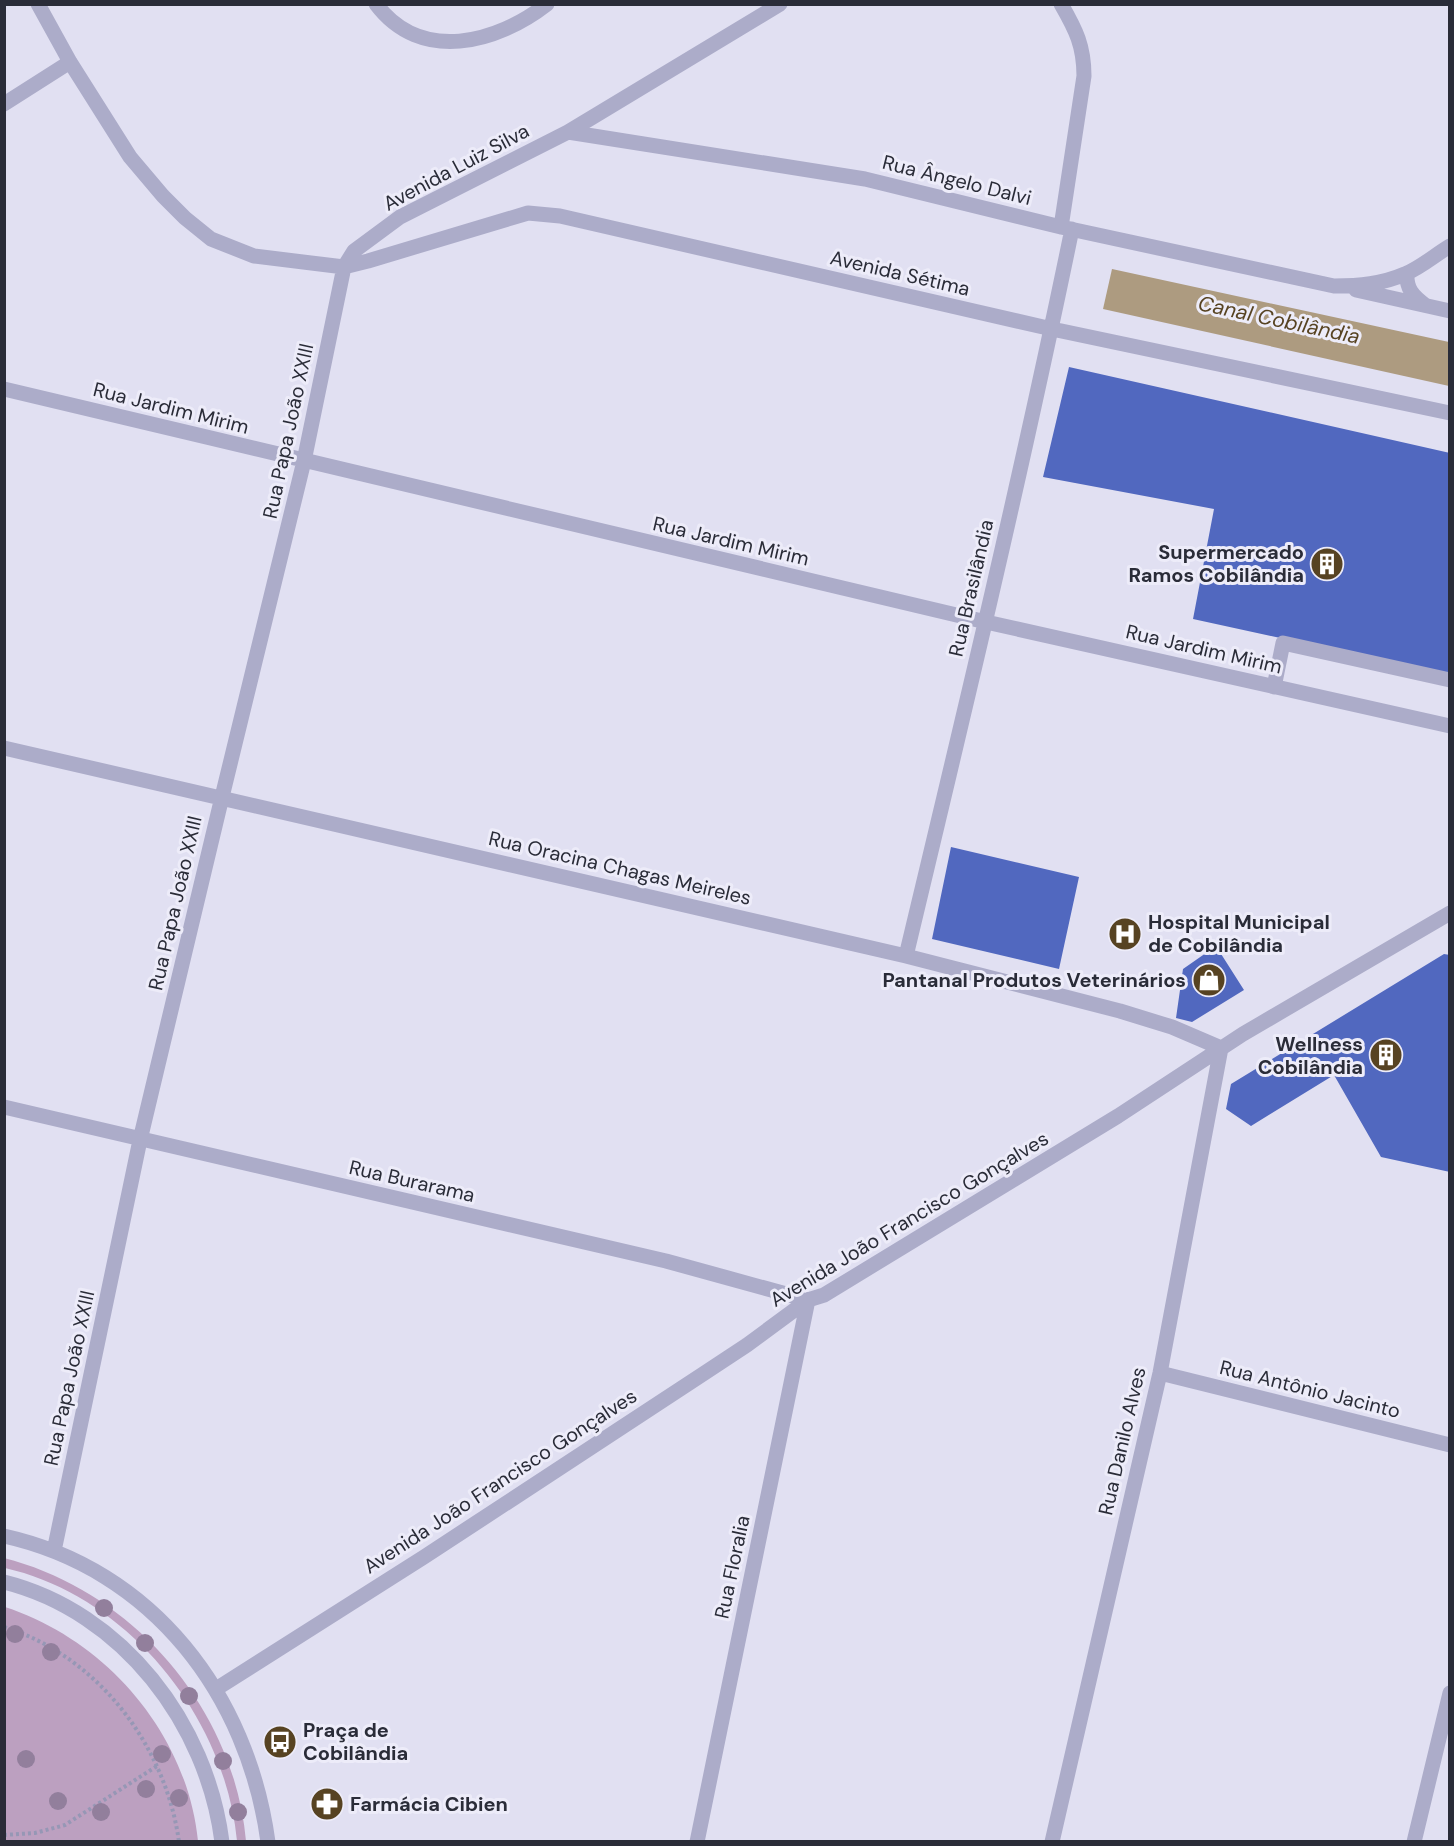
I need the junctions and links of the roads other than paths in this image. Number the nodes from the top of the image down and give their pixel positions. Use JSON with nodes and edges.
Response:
{"nodes":[{"id":1,"x":38,"y":4,"type":"edge"},
{"id":2,"x":376,"y":4,"type":"edge"},
{"id":3,"x":547,"y":4,"type":"edge"},
{"id":4,"x":780,"y":4,"type":"edge"},
{"id":5,"x":1061,"y":4,"type":"edge"},
{"id":6,"x":70,"y":62,"type":"junction"},
{"id":7,"x":4,"y":104,"type":"edge"},
{"id":8,"x":568,"y":132,"type":"junction"},
{"id":9,"x":1067,"y":228,"type":"junction"},
{"id":10,"x":1449,"y":246,"type":"edge"},
{"id":11,"x":344,"y":267,"type":"junction"},
{"id":12,"x":1407,"y":273,"type":"junction"},
{"id":13,"x":1334,"y":286,"type":"junction"},
{"id":14,"x":1425,"y":305,"type":"junction"},
{"id":15,"x":1449,"y":311,"type":"edge"},
{"id":16,"x":1052,"y":329,"type":"junction"},
{"id":17,"x":4,"y":389,"type":"edge"},
{"id":18,"x":1449,"y":413,"type":"edge"},
{"id":19,"x":304,"y":461,"type":"junction"},
{"id":20,"x":986,"y":622,"type":"junction"},
{"id":21,"x":1449,"y":680,"type":"edge"},
{"id":22,"x":1274,"y":687,"type":"junction"},
{"id":23,"x":1449,"y":726,"type":"edge"},
{"id":24,"x":4,"y":748,"type":"edge"},
{"id":25,"x":222,"y":797,"type":"junction"},
{"id":26,"x":1449,"y":913,"type":"edge"},
{"id":27,"x":906,"y":956,"type":"junction"},
{"id":28,"x":1221,"y":1048,"type":"junction"},
{"id":29,"x":4,"y":1107,"type":"edge"},
{"id":30,"x":140,"y":1140,"type":"junction"},
{"id":31,"x":808,"y":1300,"type":"junction"},
{"id":32,"x":1160,"y":1373,"type":"junction"},
{"id":33,"x":1449,"y":1445,"type":"edge"},
{"id":34,"x":4,"y":1536,"type":"edge"},
{"id":35,"x":54,"y":1551,"type":"junction"},
{"id":36,"x":4,"y":1582,"type":"edge"},
{"id":37,"x":216,"y":1689,"type":"junction"},
{"id":38,"x":1449,"y":1693,"type":"edge"},
{"id":39,"x":222,"y":1842,"type":"edge"},
{"id":40,"x":268,"y":1842,"type":"edge"},
{"id":41,"x":697,"y":1842,"type":"edge"},
{"id":42,"x":1052,"y":1842,"type":"edge"},
{"id":43,"x":1414,"y":1842,"type":"edge"}],
"edges":[{"from":1,"to":6,"type":"street"},
{"from":2,"to":3,"type":"street"},
{"from":4,"to":8,"type":"street","name":"Avenida Luiz Silva"},
{"from":5,"to":9,"type":"street","name":"Rua Brasilândia"},
{"from":6,"to":7,"type":"street"},
{"from":6,"to":11,"type":"street"},
{"from":8,"to":9,"type":"street","name":"Rua Ângelo Dalvi"},
{"from":8,"to":11,"type":"street","name":"Avenida Luiz Silva"},
{"from":9,"to":13,"type":"street","name":"Rua Ângelo Dalvi"},
{"from":9,"to":16,"type":"street","name":"Rua Brasilândia"},
{"from":10,"to":12,"type":"street","name":"Rua Ângelo Dalvi"},
{"from":11,"to":16,"type":"street","name":"Avenida Sétima"},
{"from":11,"to":19,"type":"street","name":"Rua Papa João XXIII"},
{"from":12,"to":13,"type":"street","name":"Rua Ângelo Dalvi"},
{"from":12,"to":14,"type":"street"},
{"from":13,"to":14,"type":"street","name":"Rua Ângelo Dalvi"},
{"from":14,"to":15,"type":"street","name":"Rua Ângelo Dalvi"},
{"from":16,"to":18,"type":"street","name":"Avenida Sétima"},
{"from":16,"to":20,"type":"street","name":"Rua Brasilândia"},
{"from":17,"to":19,"type":"street","name":"Rua Jardim Mirim"},
{"from":19,"to":20,"type":"street","name":"Rua Jardim Mirim"},
{"from":19,"to":25,"type":"street","name":"Rua Papa João XXIII"},
{"from":20,"to":22,"type":"street","name":"Rua Jardim Mirim"},
{"from":20,"to":27,"type":"street","name":"Rua Brasilândia"},
{"from":21,"to":22,"type":"street"},
{"from":22,"to":23,"type":"street","name":"Rua Jardim Mirim"},
{"from":24,"to":25,"type":"street","name":"Rua Oracina Chagas Meireles"},
{"from":25,"to":27,"type":"street","name":"Rua Oracina Chagas Meireles"},
{"from":25,"to":30,"type":"street","name":"Rua Papa João XXIII"},
{"from":26,"to":28,"type":"street","name":"Avenida João Francisco Gonçalves"},
{"from":27,"to":28,"type":"street","name":"Rua Oracina Chagas Meireles"},
{"from":28,"to":31,"type":"street","name":"Avenida João Francisco Gonçalves"},
{"from":28,"to":32,"type":"street","name":"Rua Danilo Alves"},
{"from":29,"to":30,"type":"street","name":"Rua Burarama"},
{"from":30,"to":31,"type":"street","name":"Rua Burarama"},
{"from":30,"to":35,"type":"street","name":"Rua Papa João XXIII"},
{"from":31,"to":37,"type":"street","name":"Avenida João Francisco Gonçalves"},
{"from":31,"to":41,"type":"street","name":"Rua Floralia"},
{"from":32,"to":33,"type":"street","name":"Rua Antônio Jacinto"},
{"from":32,"to":42,"type":"street","name":"Rua Danilo Alves"},
{"from":34,"to":35,"type":"street"},
{"from":35,"to":37,"type":"street"},
{"from":36,"to":39,"type":"street"},
{"from":37,"to":40,"type":"street"},
{"from":38,"to":43,"type":"street"}]}
